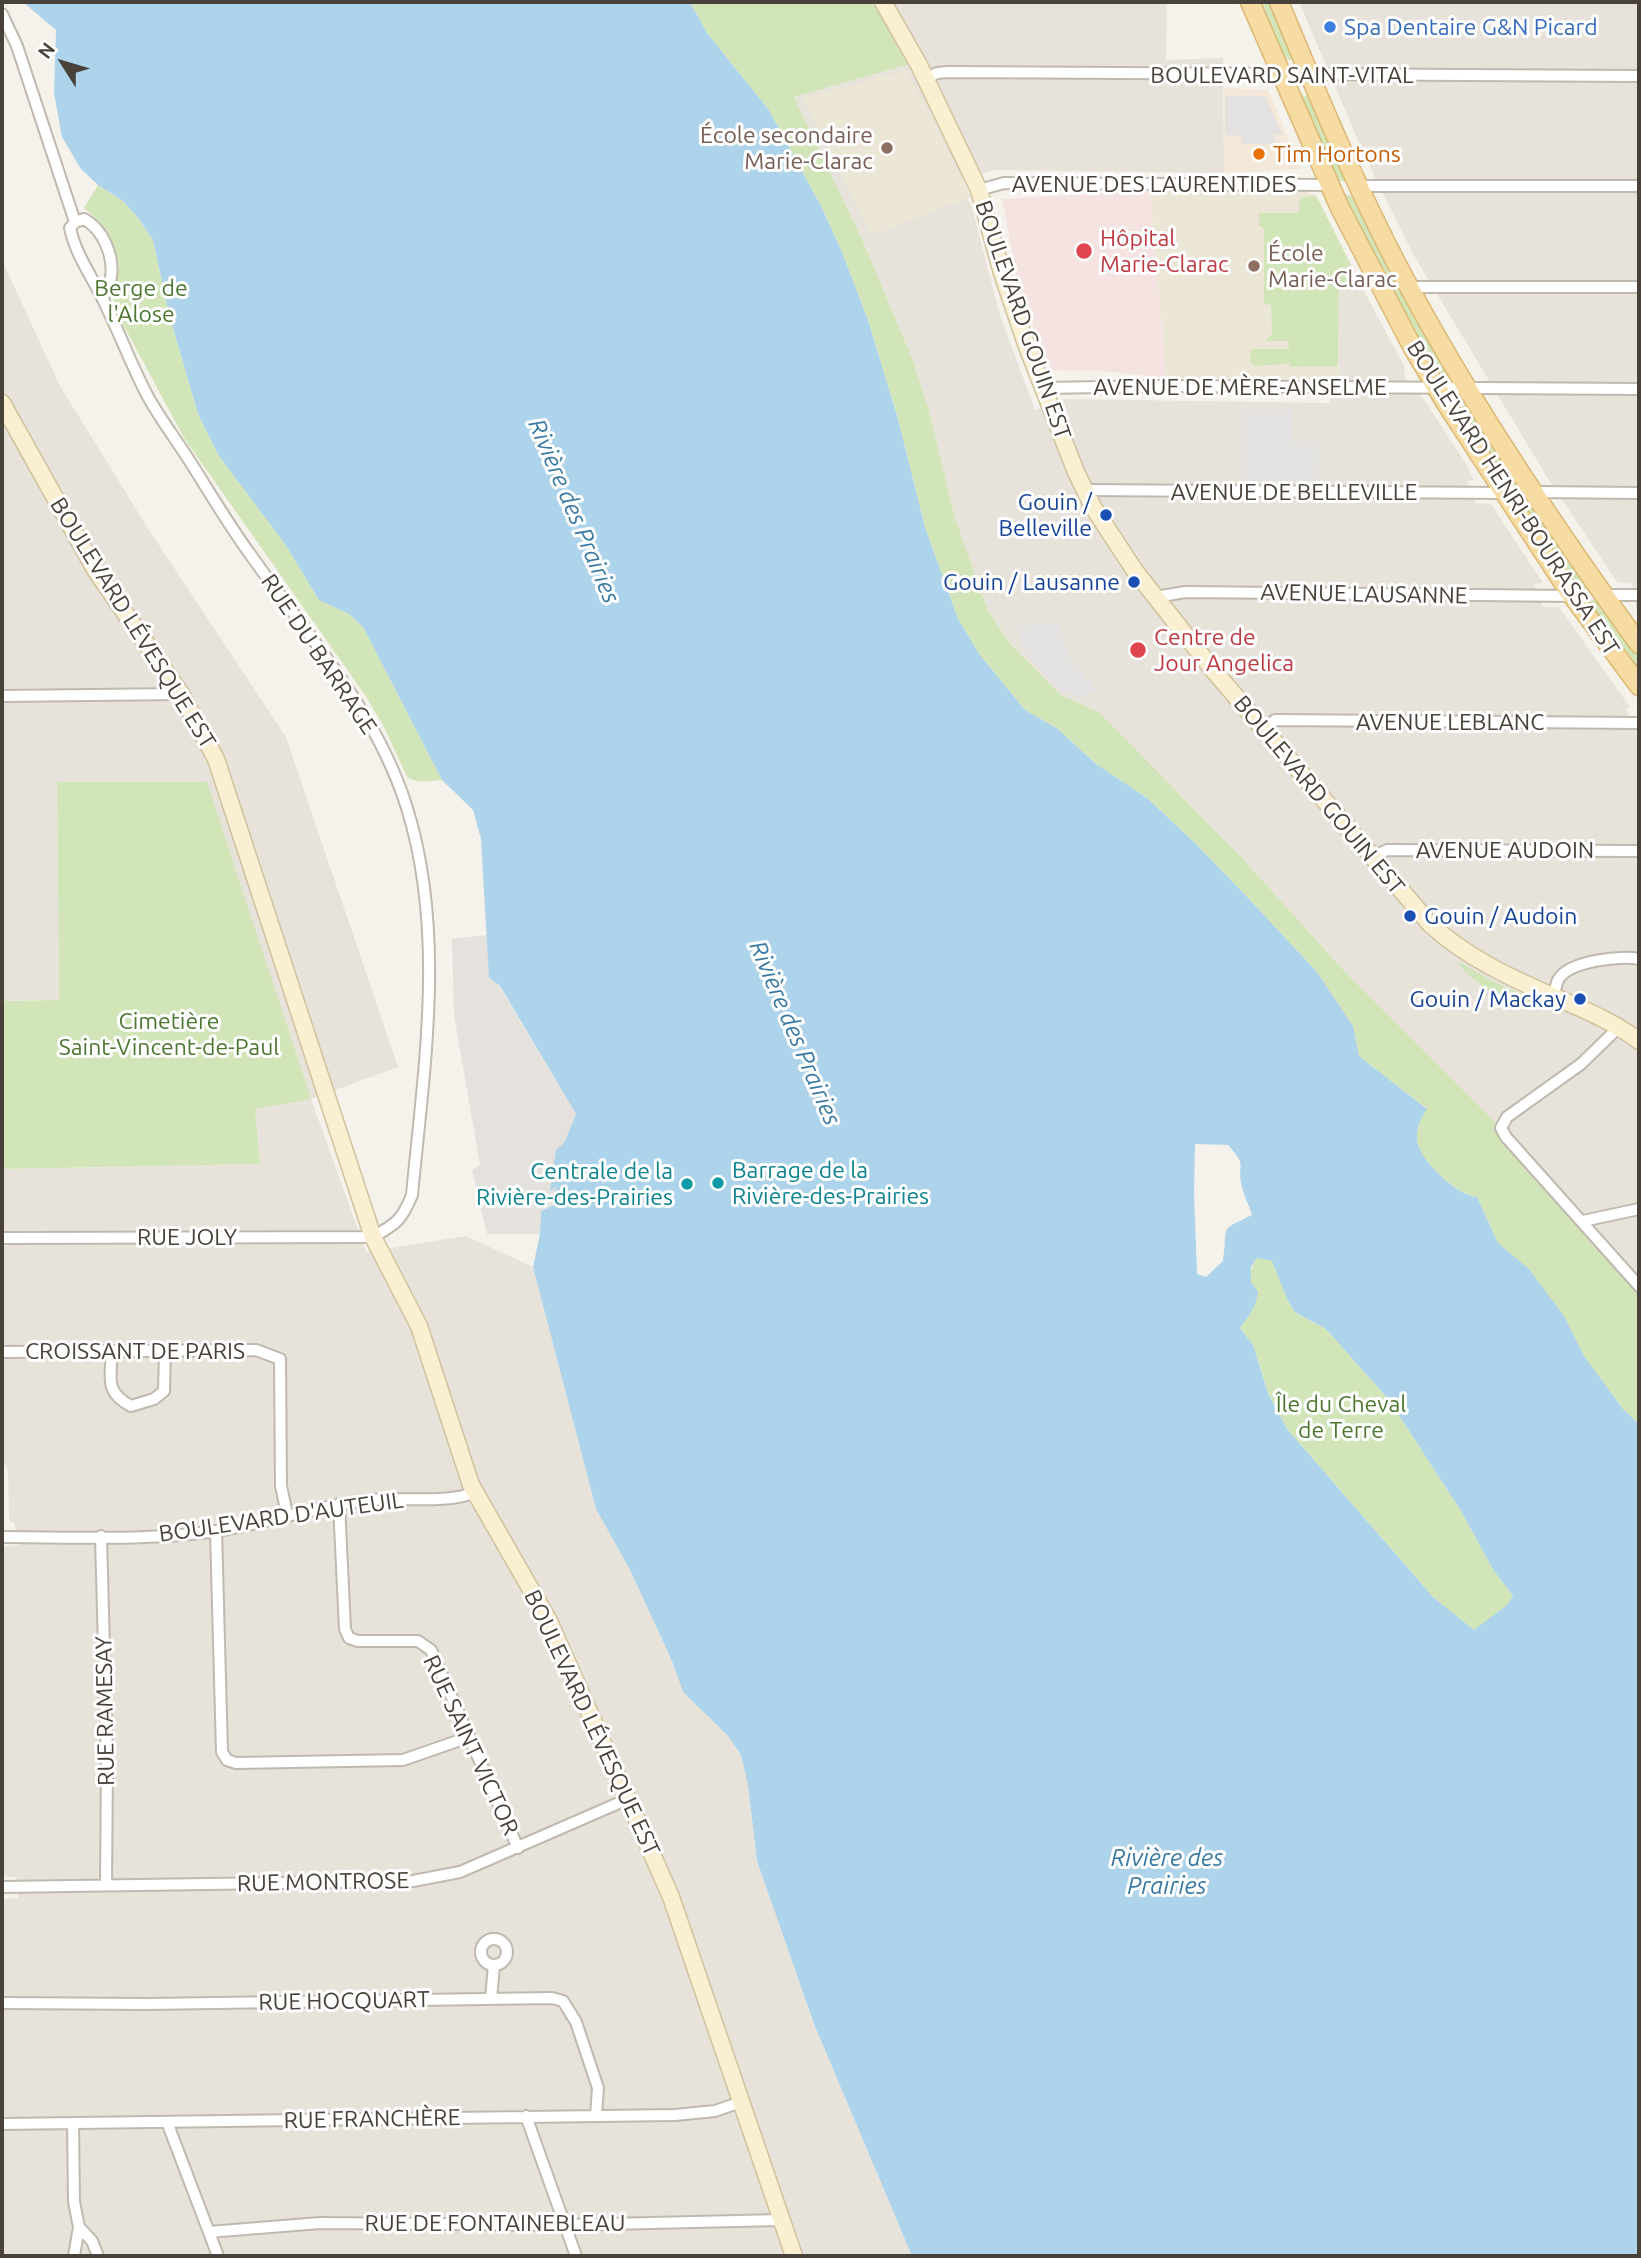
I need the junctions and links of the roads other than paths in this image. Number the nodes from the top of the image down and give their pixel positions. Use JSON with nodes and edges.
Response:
{"nodes":[{"id":1,"x":883,"y":2,"type":"edge"},
{"id":2,"x":1250,"y":2,"type":"edge"},
{"id":3,"x":1279,"y":2,"type":"edge"},
{"id":4,"x":2,"y":14,"type":"edge"},
{"id":5,"x":1282,"y":75,"type":"junction"},
{"id":6,"x":1309,"y":75,"type":"junction"},
{"id":7,"x":1639,"y":76,"type":"edge"},
{"id":8,"x":925,"y":79,"type":"junction"},
{"id":9,"x":1330,"y":185,"type":"junction"},
{"id":10,"x":1358,"y":186,"type":"junction"},
{"id":11,"x":1639,"y":186,"type":"edge"},
{"id":12,"x":979,"y":190,"type":"junction"},
{"id":13,"x":75,"y":222,"type":"junction"},
{"id":14,"x":1408,"y":287,"type":"junction"},
{"id":15,"x":1639,"y":287,"type":"edge"},
{"id":16,"x":103,"y":298,"type":"junction"},
{"id":17,"x":1043,"y":388,"type":"junction"},
{"id":18,"x":1436,"y":389,"type":"junction"},
{"id":19,"x":1467,"y":389,"type":"junction"},
{"id":20,"x":1639,"y":389,"type":"edge"},
{"id":21,"x":2,"y":403,"type":"edge"},
{"id":22,"x":1084,"y":491,"type":"junction"},
{"id":23,"x":1535,"y":492,"type":"junction"},
{"id":24,"x":1504,"y":493,"type":"junction"},
{"id":25,"x":1639,"y":493,"type":"edge"},
{"id":26,"x":1604,"y":595,"type":"junction"},
{"id":27,"x":1639,"y":595,"type":"edge"},
{"id":28,"x":1573,"y":596,"type":"junction"},
{"id":29,"x":1156,"y":597,"type":"junction"},
{"id":30,"x":1639,"y":644,"type":"edge"},
{"id":31,"x":1639,"y":686,"type":"edge"},
{"id":32,"x":181,"y":694,"type":"junction"},
{"id":33,"x":2,"y":696,"type":"edge"},
{"id":34,"x":1639,"y":723,"type":"edge"},
{"id":35,"x":1264,"y":729,"type":"junction"},
{"id":36,"x":1639,"y":851,"type":"edge"},
{"id":37,"x":1371,"y":857,"type":"junction"},
{"id":38,"x":1639,"y":959,"type":"edge"},
{"id":39,"x":1554,"y":996,"type":"junction"},
{"id":40,"x":1619,"y":1027,"type":"junction"},
{"id":41,"x":1639,"y":1041,"type":"edge"},
{"id":42,"x":1639,"y":1209,"type":"edge"},
{"id":43,"x":1583,"y":1222,"type":"junction"},
{"id":44,"x":373,"y":1237,"type":"junction"},
{"id":45,"x":2,"y":1238,"type":"edge"},
{"id":46,"x":1639,"y":1286,"type":"edge"},
{"id":47,"x":112,"y":1351,"type":"junction"},
{"id":48,"x":164,"y":1351,"type":"junction"},
{"id":49,"x":2,"y":1352,"type":"edge"},
{"id":50,"x":475,"y":1492,"type":"junction"},
{"id":51,"x":339,"y":1504,"type":"junction"},
{"id":52,"x":287,"y":1514,"type":"junction"},
{"id":53,"x":216,"y":1531,"type":"junction"},
{"id":54,"x":101,"y":1536,"type":"junction"},
{"id":55,"x":2,"y":1537,"type":"edge"},
{"id":56,"x":469,"y":1737,"type":"junction"},
{"id":57,"x":628,"y":1799,"type":"junction"},
{"id":58,"x":519,"y":1847,"type":"junction"},
{"id":59,"x":106,"y":1885,"type":"junction"},
{"id":60,"x":2,"y":1887,"type":"edge"},
{"id":61,"x":494,"y":1965,"type":"dead end"},
{"id":62,"x":491,"y":1999,"type":"junction"},
{"id":63,"x":2,"y":2003,"type":"edge"},
{"id":64,"x":741,"y":2102,"type":"junction"},
{"id":65,"x":596,"y":2115,"type":"junction"},
{"id":66,"x":526,"y":2116,"type":"junction"},
{"id":67,"x":167,"y":2122,"type":"junction"},
{"id":68,"x":73,"y":2123,"type":"junction"},
{"id":69,"x":2,"y":2124,"type":"edge"},
{"id":70,"x":780,"y":2220,"type":"junction"},
{"id":71,"x":565,"y":2225,"type":"junction"},
{"id":72,"x":79,"y":2227,"type":"junction"},
{"id":73,"x":209,"y":2232,"type":"junction"},
{"id":74,"x":75,"y":2256,"type":"edge"},
{"id":75,"x":98,"y":2256,"type":"edge"},
{"id":76,"x":218,"y":2256,"type":"edge"},
{"id":77,"x":576,"y":2256,"type":"edge"},
{"id":78,"x":794,"y":2256,"type":"edge"}],
"edges":[{"from":1,"to":8,"type":"street","name":"BOULEVARD GOUIN EST"},
{"from":2,"to":5,"type":"main road","name":"BOULEVARD HENRI-BOURASSA EST"},
{"from":3,"to":6,"type":"main road","name":"BOULEVARD HENRI-BOURASSA EST"},
{"from":4,"to":13,"type":"street","name":"RUE DU BARRAGE"},
{"from":5,"to":6,"type":"street","name":"BOULEVARD SAINT-VITAL"},
{"from":5,"to":8,"type":"street","name":"BOULEVARD SAINT-VITAL"},
{"from":5,"to":9,"type":"main road","name":"BOULEVARD HENRI-BOURASSA EST"},
{"from":6,"to":7,"type":"street","name":"BOULEVARD SAINT-VITAL"},
{"from":6,"to":10,"type":"main road","name":"BOULEVARD HENRI-BOURASSA EST"},
{"from":8,"to":12,"type":"street","name":"BOULEVARD GOUIN EST"},
{"from":9,"to":12,"type":"street","name":"AVENUE DES LAURENTIDES"},
{"from":9,"to":18,"type":"main road","name":"BOULEVARD HENRI-BOURASSA EST"},
{"from":10,"to":11,"type":"street"},
{"from":10,"to":14,"type":"main road","name":"BOULEVARD HENRI-BOURASSA EST"},
{"from":12,"to":17,"type":"street","name":"BOULEVARD GOUIN EST"},
{"from":13,"to":16,"type":"street","name":"RUE DU BARRAGE"},
{"from":13,"to":16,"type":"street"},
{"from":14,"to":15,"type":"street"},
{"from":14,"to":19,"type":"main road","name":"BOULEVARD HENRI-BOURASSA EST"},
{"from":16,"to":44,"type":"street","name":"RUE DU BARRAGE"},
{"from":17,"to":18,"type":"street","name":"AVENUE DE MÈRE-ANSELME"},
{"from":17,"to":22,"type":"street","name":"BOULEVARD GOUIN EST"},
{"from":18,"to":19,"type":"street","name":"AVENUE DE MÈRE-ANSELME"},
{"from":18,"to":24,"type":"main road","name":"BOULEVARD HENRI-BOURASSA EST"},
{"from":19,"to":20,"type":"street","name":"AVENUE DE MÈRE-ANSELME"},
{"from":19,"to":23,"type":"main road","name":"BOULEVARD HENRI-BOURASSA EST"},
{"from":21,"to":32,"type":"street","name":"BOULEVARD LÉVESQUE EST"},
{"from":22,"to":24,"type":"street","name":"AVENUE DE BELLEVILLE"},
{"from":22,"to":29,"type":"street","name":"BOULEVARD GOUIN EST"},
{"from":23,"to":25,"type":"street"},
{"from":23,"to":26,"type":"main road","name":"BOULEVARD HENRI-BOURASSA EST"},
{"from":24,"to":28,"type":"main road","name":"BOULEVARD HENRI-BOURASSA EST"},
{"from":26,"to":27,"type":"street"},
{"from":26,"to":30,"type":"main road","name":"BOULEVARD HENRI-BOURASSA EST"},
{"from":28,"to":29,"type":"street","name":"AVENUE LAUSANNE"},
{"from":28,"to":31,"type":"main road","name":"BOULEVARD HENRI-BOURASSA EST"},
{"from":29,"to":35,"type":"street","name":"BOULEVARD GOUIN EST"},
{"from":32,"to":33,"type":"street"},
{"from":32,"to":44,"type":"street","name":"BOULEVARD LÉVESQUE EST"},
{"from":34,"to":35,"type":"street","name":"AVENUE LEBLANC"},
{"from":35,"to":37,"type":"street","name":"BOULEVARD GOUIN EST"},
{"from":36,"to":37,"type":"street","name":"AVENUE AUDOIN"},
{"from":37,"to":39,"type":"street","name":"BOULEVARD GOUIN EST"},
{"from":38,"to":39,"type":"street"},
{"from":39,"to":40,"type":"street","name":"BOULEVARD GOUIN EST"},
{"from":40,"to":41,"type":"street","name":"BOULEVARD GOUIN EST"},
{"from":40,"to":43,"type":"street"},
{"from":42,"to":43,"type":"street"},
{"from":43,"to":46,"type":"street"},
{"from":44,"to":45,"type":"street","name":"RUE JOLY"},
{"from":44,"to":50,"type":"street","name":"BOULEVARD LÉVESQUE EST"},
{"from":47,"to":48,"type":"street","name":"CROISSANT DE PARIS"},
{"from":47,"to":48,"type":"street"},
{"from":47,"to":49,"type":"street","name":"CROISSANT DE PARIS"},
{"from":48,"to":52,"type":"street","name":"CROISSANT DE PARIS"},
{"from":50,"to":51,"type":"street","name":"BOULEVARD D'AUTEUIL"},
{"from":50,"to":57,"type":"street","name":"BOULEVARD LÉVESQUE EST"},
{"from":51,"to":52,"type":"street","name":"BOULEVARD D'AUTEUIL"},
{"from":51,"to":56,"type":"street","name":"RUE SAINT VICTOR"},
{"from":52,"to":53,"type":"street","name":"BOULEVARD D'AUTEUIL"},
{"from":53,"to":54,"type":"street","name":"BOULEVARD D'AUTEUIL"},
{"from":53,"to":56,"type":"street"},
{"from":54,"to":55,"type":"street","name":"BOULEVARD D'AUTEUIL"},
{"from":54,"to":59,"type":"street","name":"RUE RAMESAY"},
{"from":56,"to":58,"type":"street","name":"RUE SAINT VICTOR"},
{"from":57,"to":58,"type":"street","name":"RUE MONTROSE"},
{"from":57,"to":64,"type":"street","name":"BOULEVARD LÉVESQUE EST"},
{"from":58,"to":59,"type":"street","name":"RUE MONTROSE"},
{"from":59,"to":60,"type":"street","name":"RUE MONTROSE"},
{"from":61,"to":62,"type":"street"},
{"from":62,"to":63,"type":"street","name":"RUE HOCQUART"},
{"from":62,"to":65,"type":"street","name":"RUE HOCQUART"},
{"from":64,"to":65,"type":"street","name":"RUE FRANCHÈRE"},
{"from":64,"to":70,"type":"street","name":"BOULEVARD LÉVESQUE EST"},
{"from":65,"to":66,"type":"street","name":"RUE FRANCHÈRE"},
{"from":66,"to":67,"type":"street","name":"RUE FRANCHÈRE"},
{"from":66,"to":71,"type":"street"},
{"from":67,"to":68,"type":"street","name":"RUE FRANCHÈRE"},
{"from":67,"to":73,"type":"street"},
{"from":68,"to":69,"type":"street","name":"RUE FRANCHÈRE"},
{"from":68,"to":72,"type":"street"},
{"from":70,"to":71,"type":"street","name":"RUE DE FONTAINEBLEAU"},
{"from":70,"to":78,"type":"street","name":"BOULEVARD LÉVESQUE EST"},
{"from":71,"to":73,"type":"street","name":"RUE DE FONTAINEBLEAU"},
{"from":71,"to":77,"type":"street"},
{"from":72,"to":74,"type":"street"},
{"from":72,"to":75,"type":"street"},
{"from":73,"to":76,"type":"street"}]}
